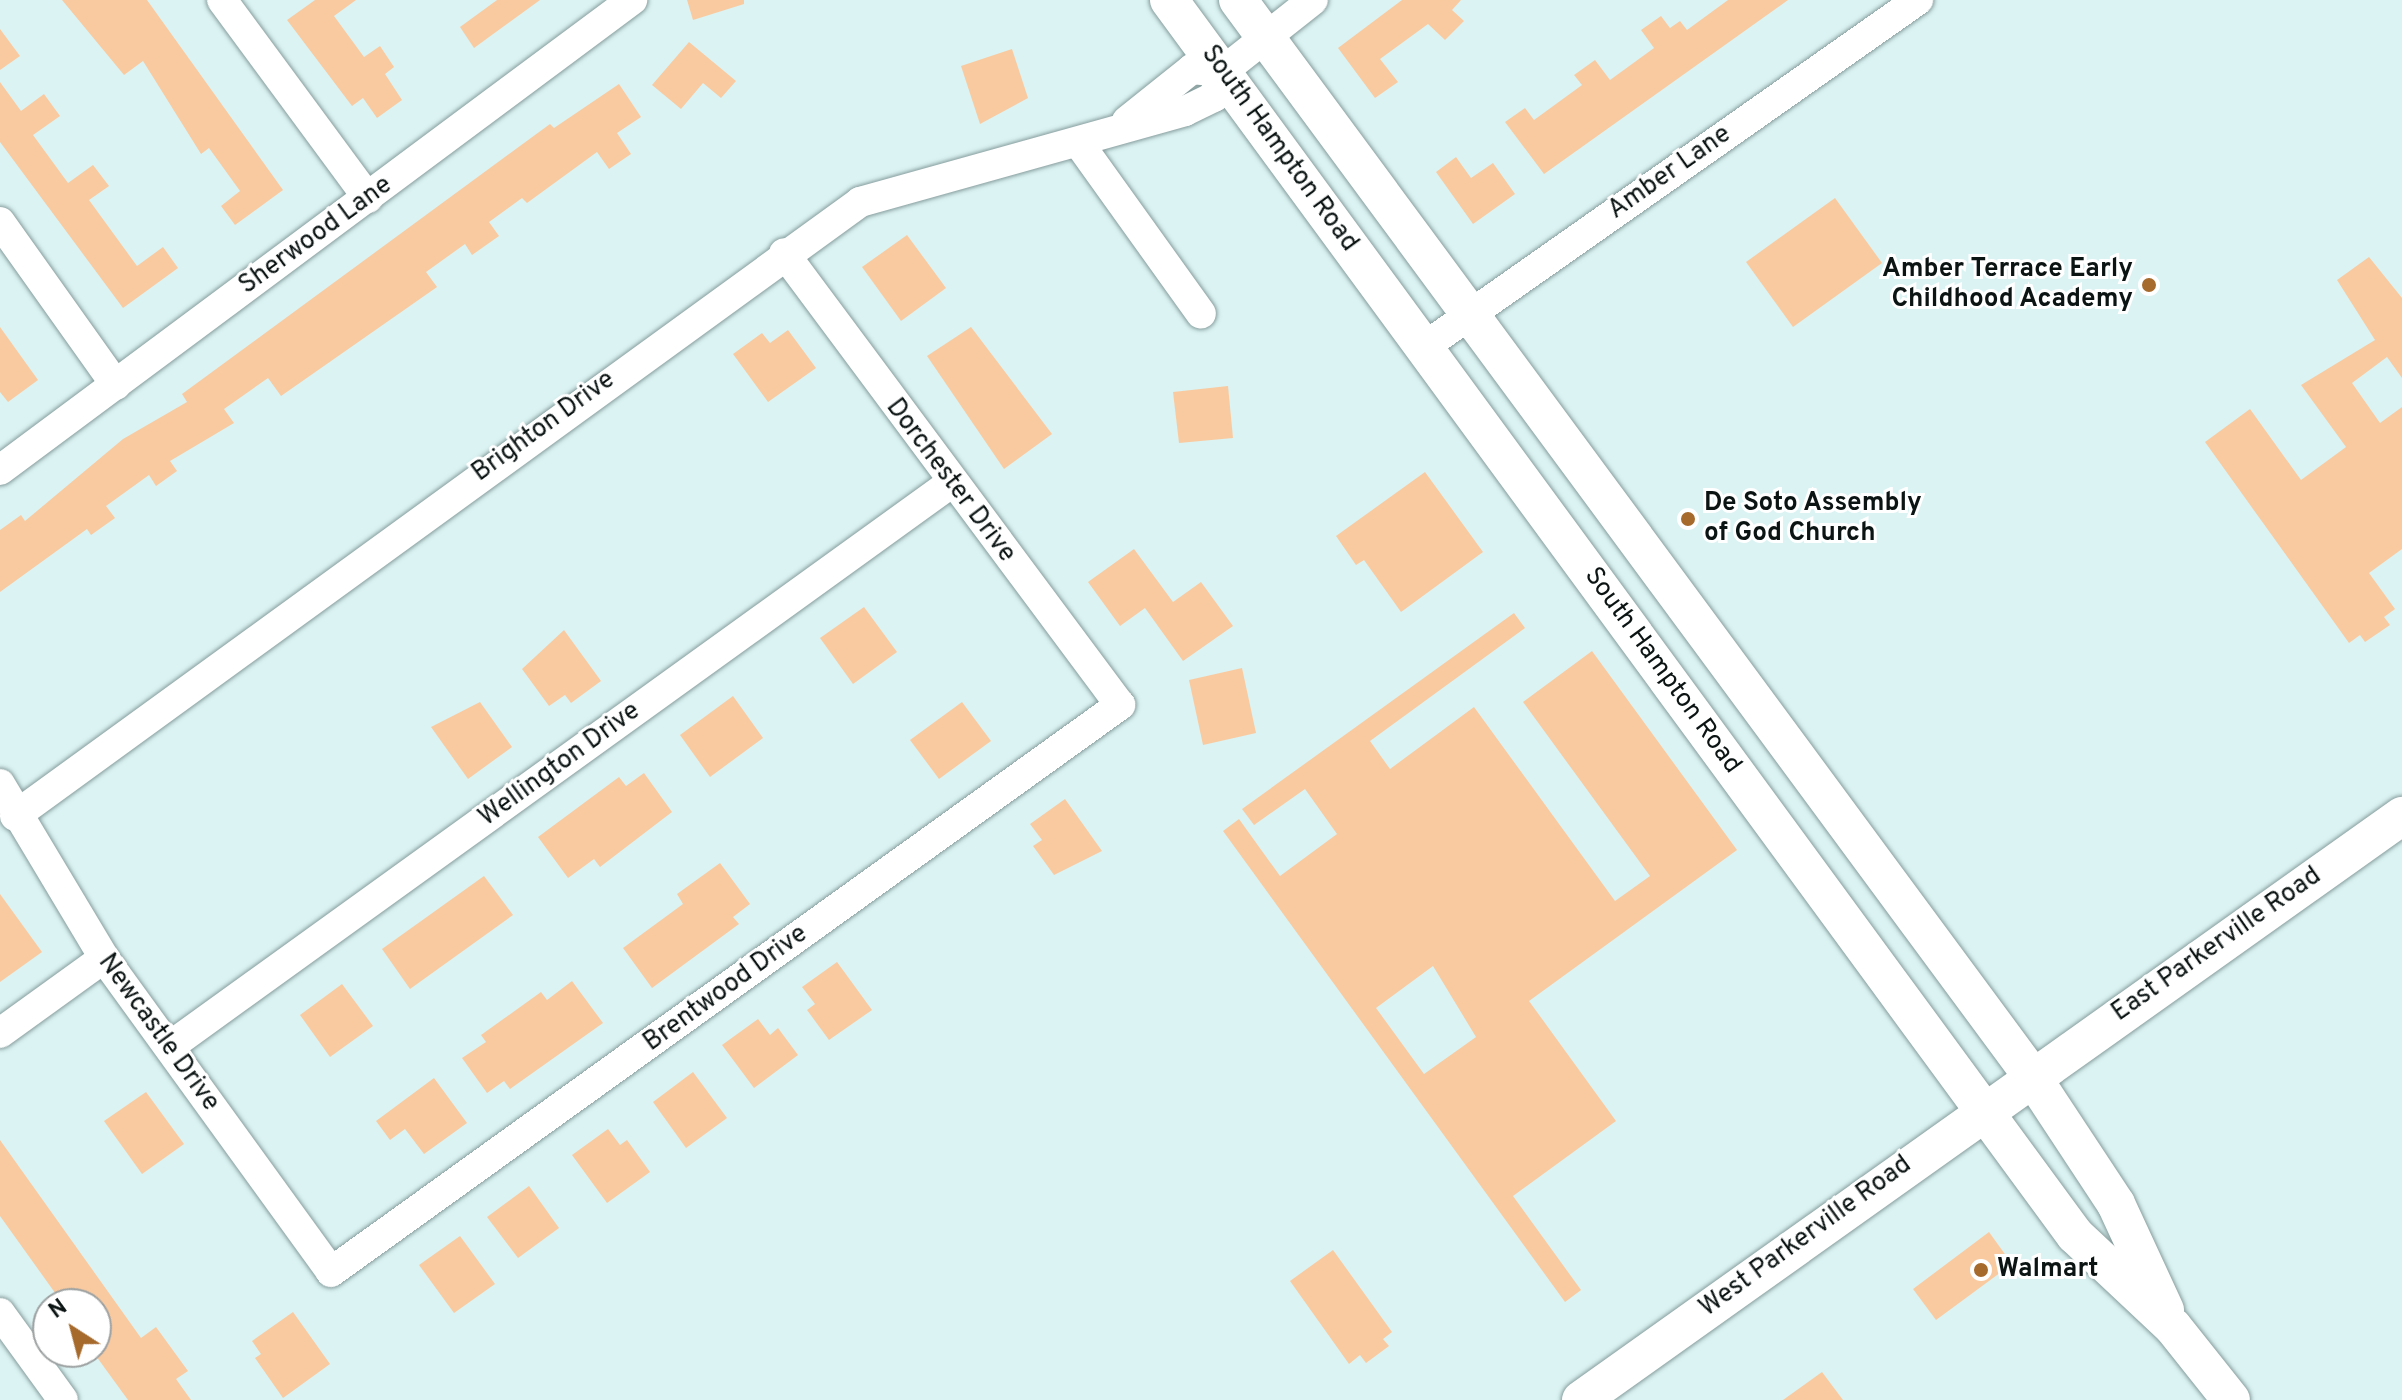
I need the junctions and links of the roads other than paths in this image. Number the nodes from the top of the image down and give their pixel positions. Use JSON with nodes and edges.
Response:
{"nodes":[{"id":1,"x":222,"y":0,"type":"edge"},
{"id":2,"x":1169,"y":0,"type":"edge"},
{"id":3,"x":1238,"y":0,"type":"edge"},
{"id":4,"x":1313,"y":0,"type":"edge"},
{"id":5,"x":1918,"y":0,"type":"edge"},
{"id":6,"x":622,"y":3,"type":"edge"},
{"id":7,"x":1266,"y":39,"type":"junction"},
{"id":8,"x":1222,"y":72,"type":"junction"},
{"id":9,"x":1078,"y":142,"type":"junction"},
{"id":10,"x":368,"y":198,"type":"junction"},
{"id":11,"x":0,"y":222,"type":"edge"},
{"id":12,"x":784,"y":253,"type":"junction"},
{"id":13,"x":1201,"y":314,"type":"dead end"},
{"id":14,"x":1470,"y":315,"type":"junction"},
{"id":15,"x":1424,"y":347,"type":"junction"},
{"id":16,"x":116,"y":385,"type":"junction"},
{"id":17,"x":0,"y":470,"type":"edge"},
{"id":18,"x":951,"y":483,"type":"junction"},
{"id":19,"x":1120,"y":705,"type":"joint"},
{"id":20,"x":0,"y":784,"type":"edge"},
{"id":21,"x":15,"y":816,"type":"junction"},
{"id":22,"x":2402,"y":816,"type":"edge"},
{"id":23,"x":104,"y":958,"type":"junction"},
{"id":24,"x":0,"y":1033,"type":"edge"},
{"id":25,"x":169,"y":1047,"type":"junction"},
{"id":26,"x":2031,"y":1075,"type":"junction"},
{"id":27,"x":1984,"y":1109,"type":"junction"},
{"id":28,"x":331,"y":1272,"type":"joint"},
{"id":29,"x":0,"y":1313,"type":"edge"},
{"id":30,"x":2173,"y":1327,"type":"junction"},
{"id":31,"x":63,"y":1400,"type":"edge"},
{"id":32,"x":1581,"y":1400,"type":"edge"},
{"id":33,"x":2231,"y":1400,"type":"edge"}],
"edges":[{"from":1,"to":10,"type":"street"},
{"from":2,"to":8,"type":"main road","name":"South Hampton Road"},
{"from":3,"to":7,"type":"main road","name":"South Hampton Road"},
{"from":4,"to":7,"type":"street"},
{"from":5,"to":14,"type":"street","name":"Amber Lane"},
{"from":6,"to":10,"type":"street","name":"Sherwood Lane"},
{"from":7,"to":8,"type":"street"},
{"from":7,"to":14,"type":"main road","name":"South Hampton Road"},
{"from":8,"to":9,"type":"street","name":"Brighton Drive"},
{"from":8,"to":15,"type":"main road","name":"South Hampton Road"},
{"from":9,"to":12,"type":"street","name":"Brighton Drive"},
{"from":9,"to":13,"type":"street"},
{"from":10,"to":16,"type":"street","name":"Sherwood Lane"},
{"from":11,"to":16,"type":"street"},
{"from":12,"to":18,"type":"street","name":"Dorchester Drive"},
{"from":12,"to":21,"type":"street","name":"Brighton Drive"},
{"from":14,"to":15,"type":"street","name":"Amber Lane"},
{"from":14,"to":26,"type":"main road","name":"South Hampton Road"},
{"from":15,"to":27,"type":"main road","name":"South Hampton Road"},
{"from":16,"to":17,"type":"street","name":"Sherwood Lane"},
{"from":18,"to":19,"type":"street","name":"Dorchester Drive"},
{"from":18,"to":25,"type":"street","name":"Wellington Drive"},
{"from":19,"to":28,"type":"street","name":"Brentwood Drive"},
{"from":20,"to":21,"type":"street","name":"Newcastle Drive"},
{"from":21,"to":23,"type":"street","name":"Newcastle Drive"},
{"from":22,"to":26,"type":"main road","name":"East Parkerville Road"},
{"from":23,"to":24,"type":"street"},
{"from":23,"to":25,"type":"street","name":"Newcastle Drive"},
{"from":25,"to":28,"type":"street","name":"Newcastle Drive"},
{"from":26,"to":27,"type":"main road","name":"West Parkerville Road"},
{"from":26,"to":30,"type":"main road","name":"South Hampton Road"},
{"from":27,"to":30,"type":"main road","name":"South Hampton Road"},
{"from":27,"to":32,"type":"main road","name":"West Parkerville Road"},
{"from":29,"to":31,"type":"street"},
{"from":30,"to":33,"type":"main road","name":"South Hampton Road"}]}
